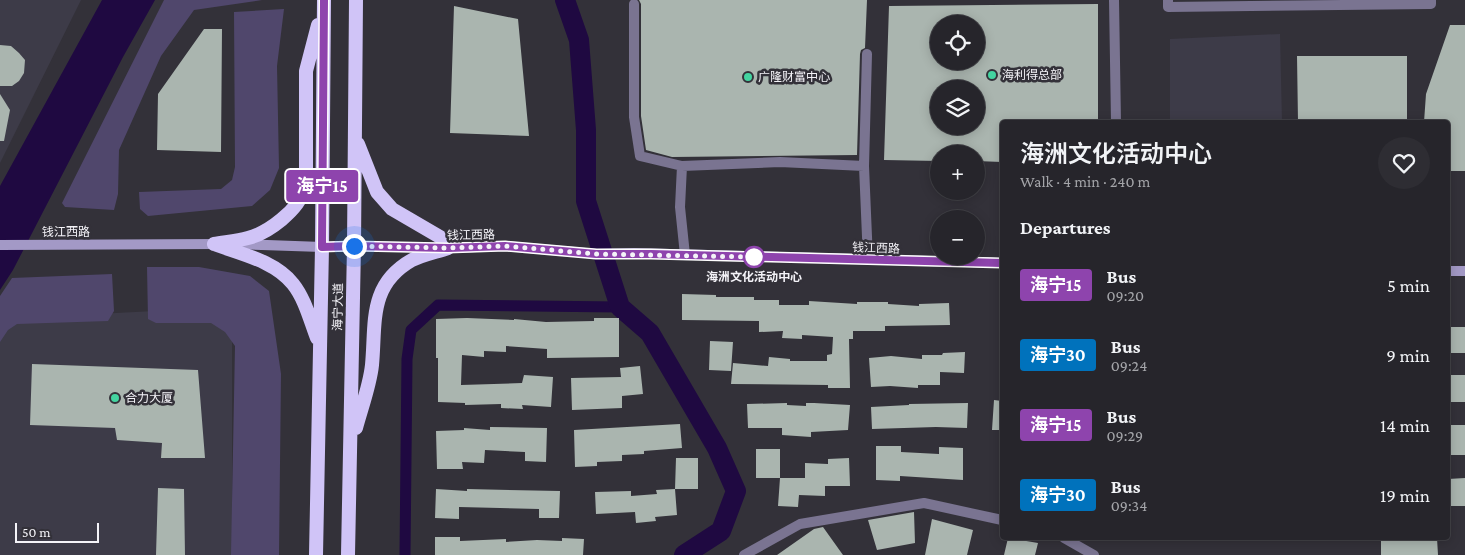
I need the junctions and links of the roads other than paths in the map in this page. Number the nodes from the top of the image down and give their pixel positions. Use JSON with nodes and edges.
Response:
{"nodes":[{"id":1,"x":356,"y":0,"type":"edge"},
{"id":2,"x":1114,"y":0,"type":"edge"},
{"id":3,"x":1168,"y":0,"type":"edge"},
{"id":4,"x":1431,"y":0,"type":"edge"},
{"id":5,"x":324,"y":1,"type":"edge"},
{"id":6,"x":1229,"y":3,"type":"edge"},
{"id":7,"x":634,"y":4,"type":"dead end"},
{"id":8,"x":867,"y":54,"type":"dead end"},
{"id":9,"x":1116,"y":120,"type":"edge"},
{"id":10,"x":355,"y":134,"type":"junction"},
{"id":11,"x":682,"y":166,"type":"junction"},
{"id":12,"x":864,"y":166,"type":"junction"},
{"id":13,"x":214,"y":244,"type":"junction"},
{"id":14,"x":0,"y":245,"type":"edge"},
{"id":15,"x":354,"y":246,"type":"junction"},
{"id":16,"x":322,"y":247,"type":"junction"},
{"id":17,"x":448,"y":248,"type":"junction"},
{"id":18,"x":685,"y":255,"type":"junction"},
{"id":19,"x":868,"y":260,"type":"junction"},
{"id":20,"x":1000,"y":263,"type":"edge"},
{"id":21,"x":1450,"y":271,"type":"edge"},
{"id":22,"x":1465,"y":271,"type":"edge"},
{"id":23,"x":320,"y":346,"type":"junction"},
{"id":24,"x":350,"y":453,"type":"junction"},
{"id":25,"x":1000,"y":520,"type":"edge"},
{"id":26,"x":1068,"y":540,"type":"edge"},
{"id":27,"x":316,"y":555,"type":"edge"},
{"id":28,"x":348,"y":555,"type":"edge"},
{"id":29,"x":744,"y":555,"type":"edge"},
{"id":30,"x":1094,"y":555,"type":"edge"}],
"edges":[{"from":1,"to":10,"type":"highway","name":"海宁大道"},
{"from":2,"to":9,"type":"street"},
{"from":3,"to":6,"type":"street"},
{"from":4,"to":6,"type":"street"},
{"from":5,"to":13,"type":"highway"},
{"from":5,"to":16,"type":"highway","name":"海宁大道"},
{"from":7,"to":11,"type":"street"},
{"from":8,"to":12,"type":"street"},
{"from":10,"to":15,"type":"highway","name":"海宁大道"},
{"from":10,"to":17,"type":"highway"},
{"from":11,"to":12,"type":"street"},
{"from":11,"to":18,"type":"street"},
{"from":12,"to":19,"type":"street"},
{"from":13,"to":14,"type":"main road","name":"钱江西路"},
{"from":13,"to":16,"type":"main road","name":"钱江西路"},
{"from":13,"to":23,"type":"highway"},
{"from":15,"to":16,"type":"main road","name":"钱江西路"},
{"from":15,"to":17,"type":"main road","name":"钱江西路"},
{"from":15,"to":24,"type":"highway","name":"海宁大道"},
{"from":16,"to":23,"type":"highway","name":"海宁大道"},
{"from":17,"to":18,"type":"main road","name":"钱江西路"},
{"from":17,"to":24,"type":"highway"},
{"from":18,"to":19,"type":"main road","name":"钱江西路"},
{"from":19,"to":20,"type":"main road","name":"钱江西路"},
{"from":21,"to":22,"type":"main road"},
{"from":23,"to":27,"type":"highway","name":"海宁大道"},
{"from":24,"to":28,"type":"highway","name":"海宁大道"},
{"from":25,"to":29,"type":"street"},
{"from":26,"to":30,"type":"street"}]}
